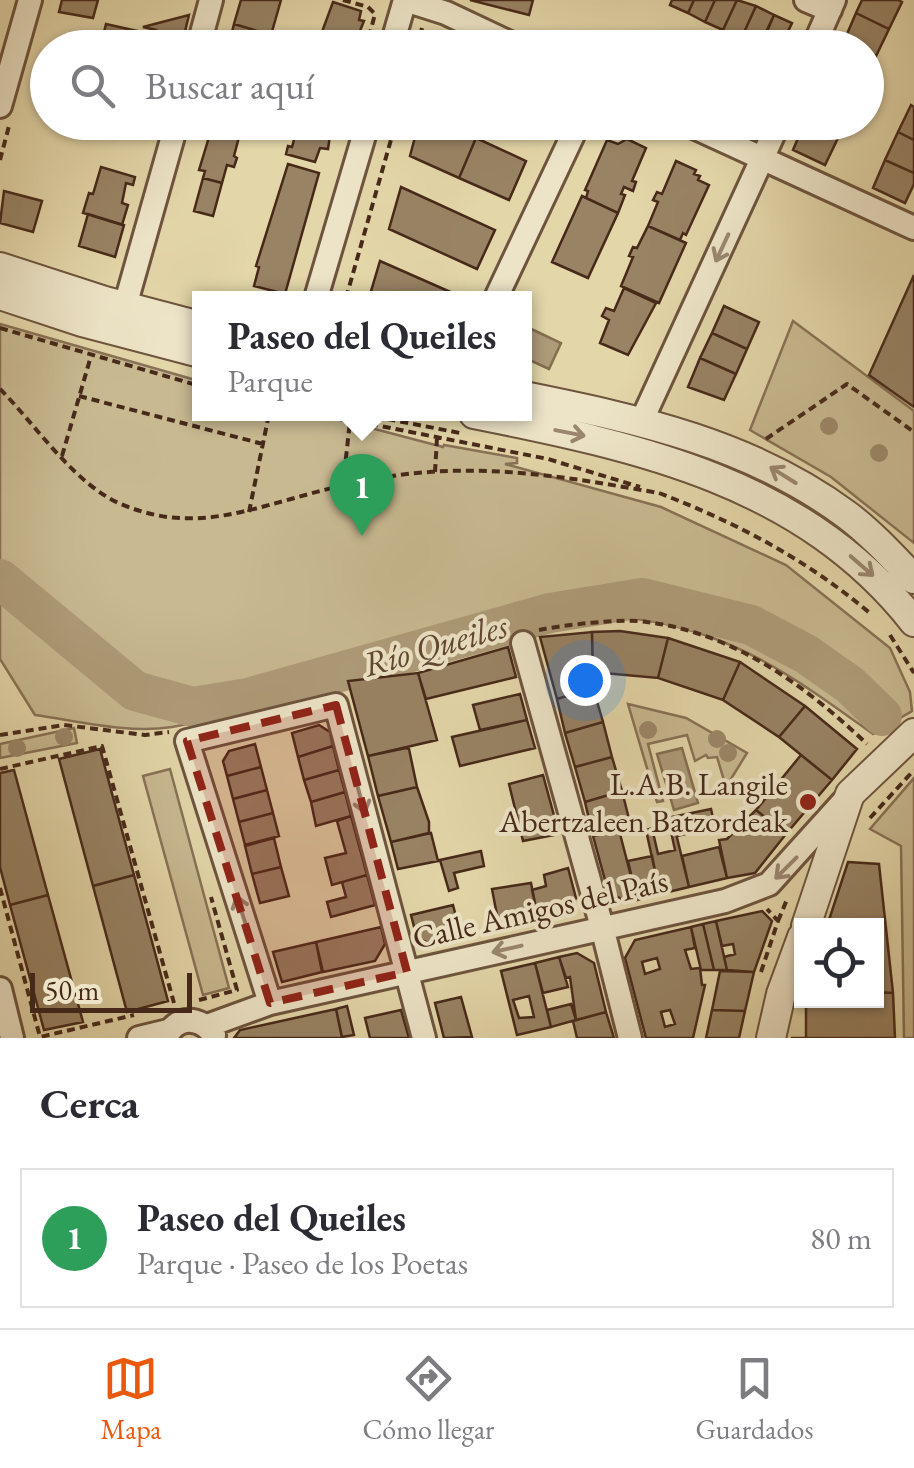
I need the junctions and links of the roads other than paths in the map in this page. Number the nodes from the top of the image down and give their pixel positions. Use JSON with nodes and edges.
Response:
{"nodes":[{"id":1,"x":30,"y":0,"type":"edge"},
{"id":2,"x":211,"y":0,"type":"edge"},
{"id":3,"x":405,"y":0,"type":"edge"},
{"id":4,"x":806,"y":0,"type":"edge"},
{"id":5,"x":832,"y":5,"type":"edge"},
{"id":6,"x":203,"y":30,"type":"edge"},
{"id":7,"x":396,"y":30,"type":"edge"},
{"id":8,"x":481,"y":30,"type":"edge"},
{"id":9,"x":821,"y":30,"type":"edge"},
{"id":10,"x":0,"y":106,"type":"edge"},
{"id":11,"x":172,"y":140,"type":"edge"},
{"id":12,"x":363,"y":140,"type":"edge"},
{"id":13,"x":571,"y":140,"type":"edge"},
{"id":14,"x":712,"y":140,"type":"edge"},
{"id":15,"x":771,"y":140,"type":"edge"},
{"id":16,"x":763,"y":159,"type":"junction"},
{"id":17,"x":914,"y":228,"type":"edge"},
{"id":18,"x":0,"y":267,"type":"edge"},
{"id":19,"x":318,"y":291,"type":"edge"},
{"id":20,"x":499,"y":291,"type":"edge"},
{"id":21,"x":0,"y":295,"type":"edge"},
{"id":22,"x":126,"y":306,"type":"junction"},
{"id":23,"x":192,"y":324,"type":"edge"},
{"id":24,"x":192,"y":351,"type":"edge"},
{"id":25,"x":532,"y":398,"type":"edge"},
{"id":26,"x":642,"y":420,"type":"junction"},
{"id":27,"x":470,"y":424,"type":"edge"},
{"id":28,"x":914,"y":578,"type":"edge"},
{"id":29,"x":897,"y":625,"type":"edge"},
{"id":30,"x":532,"y":635,"type":"road end"},
{"id":31,"x":914,"y":733,"type":"edge"},
{"id":32,"x":850,"y":794,"type":"junction"},
{"id":33,"x":809,"y":918,"type":"edge"},
{"id":34,"x":602,"y":928,"type":"junction"},
{"id":35,"x":794,"y":959,"type":"edge"},
{"id":36,"x":406,"y":972,"type":"junction"},
{"id":37,"x":0,"y":989,"type":"edge"},
{"id":38,"x":270,"y":1003,"type":"junction"},
{"id":39,"x":138,"y":1026,"type":"edge"},
{"id":40,"x":211,"y":1032,"type":"edge"},
{"id":41,"x":167,"y":1035,"type":"edge"},
{"id":42,"x":12,"y":1038,"type":"edge"},
{"id":43,"x":424,"y":1038,"type":"edge"},
{"id":44,"x":630,"y":1038,"type":"edge"},
{"id":45,"x":771,"y":1038,"type":"edge"}],
"edges":[{"from":1,"to":10,"type":"street"},
{"from":2,"to":6,"type":"street"},
{"from":3,"to":7,"type":"street"},
{"from":3,"to":8,"type":"street"},
{"from":4,"to":5,"type":"street"},
{"from":5,"to":9,"type":"street"},
{"from":11,"to":22,"type":"street"},
{"from":12,"to":19,"type":"street"},
{"from":13,"to":20,"type":"street"},
{"from":14,"to":16,"type":"street"},
{"from":15,"to":16,"type":"street"},
{"from":16,"to":17,"type":"street"},
{"from":16,"to":26,"type":"street","one_way":true},
{"from":18,"to":22,"type":"street"},
{"from":21,"to":24,"type":"street"},
{"from":22,"to":23,"type":"street"},
{"from":25,"to":26,"type":"street"},
{"from":28,"to":26,"type":"street","one_way":true},
{"from":27,"to":29,"type":"street","one_way":true},
{"from":30,"to":34,"type":"street"},
{"from":31,"to":32,"type":"street"},
{"from":32,"to":33,"type":"street"},
{"from":32,"to":34,"type":"street","name":"Calle Amigos del País","one_way":true},
{"from":34,"to":36,"type":"street","name":"Calle Amigos del País","one_way":true},
{"from":34,"to":44,"type":"street"},
{"from":35,"to":45,"type":"street"},
{"from":36,"to":38,"type":"street","name":"Calle Amigos del País"},
{"from":38,"to":36,"type":"street","one_way":true},
{"from":36,"to":43,"type":"street"},
{"from":37,"to":42,"type":"street"},
{"from":38,"to":40,"type":"street","name":"Calle Amigos del País"},
{"from":39,"to":41,"type":"street"},
{"from":40,"to":41,"type":"street","name":"Calle Amigos del País"}]}
